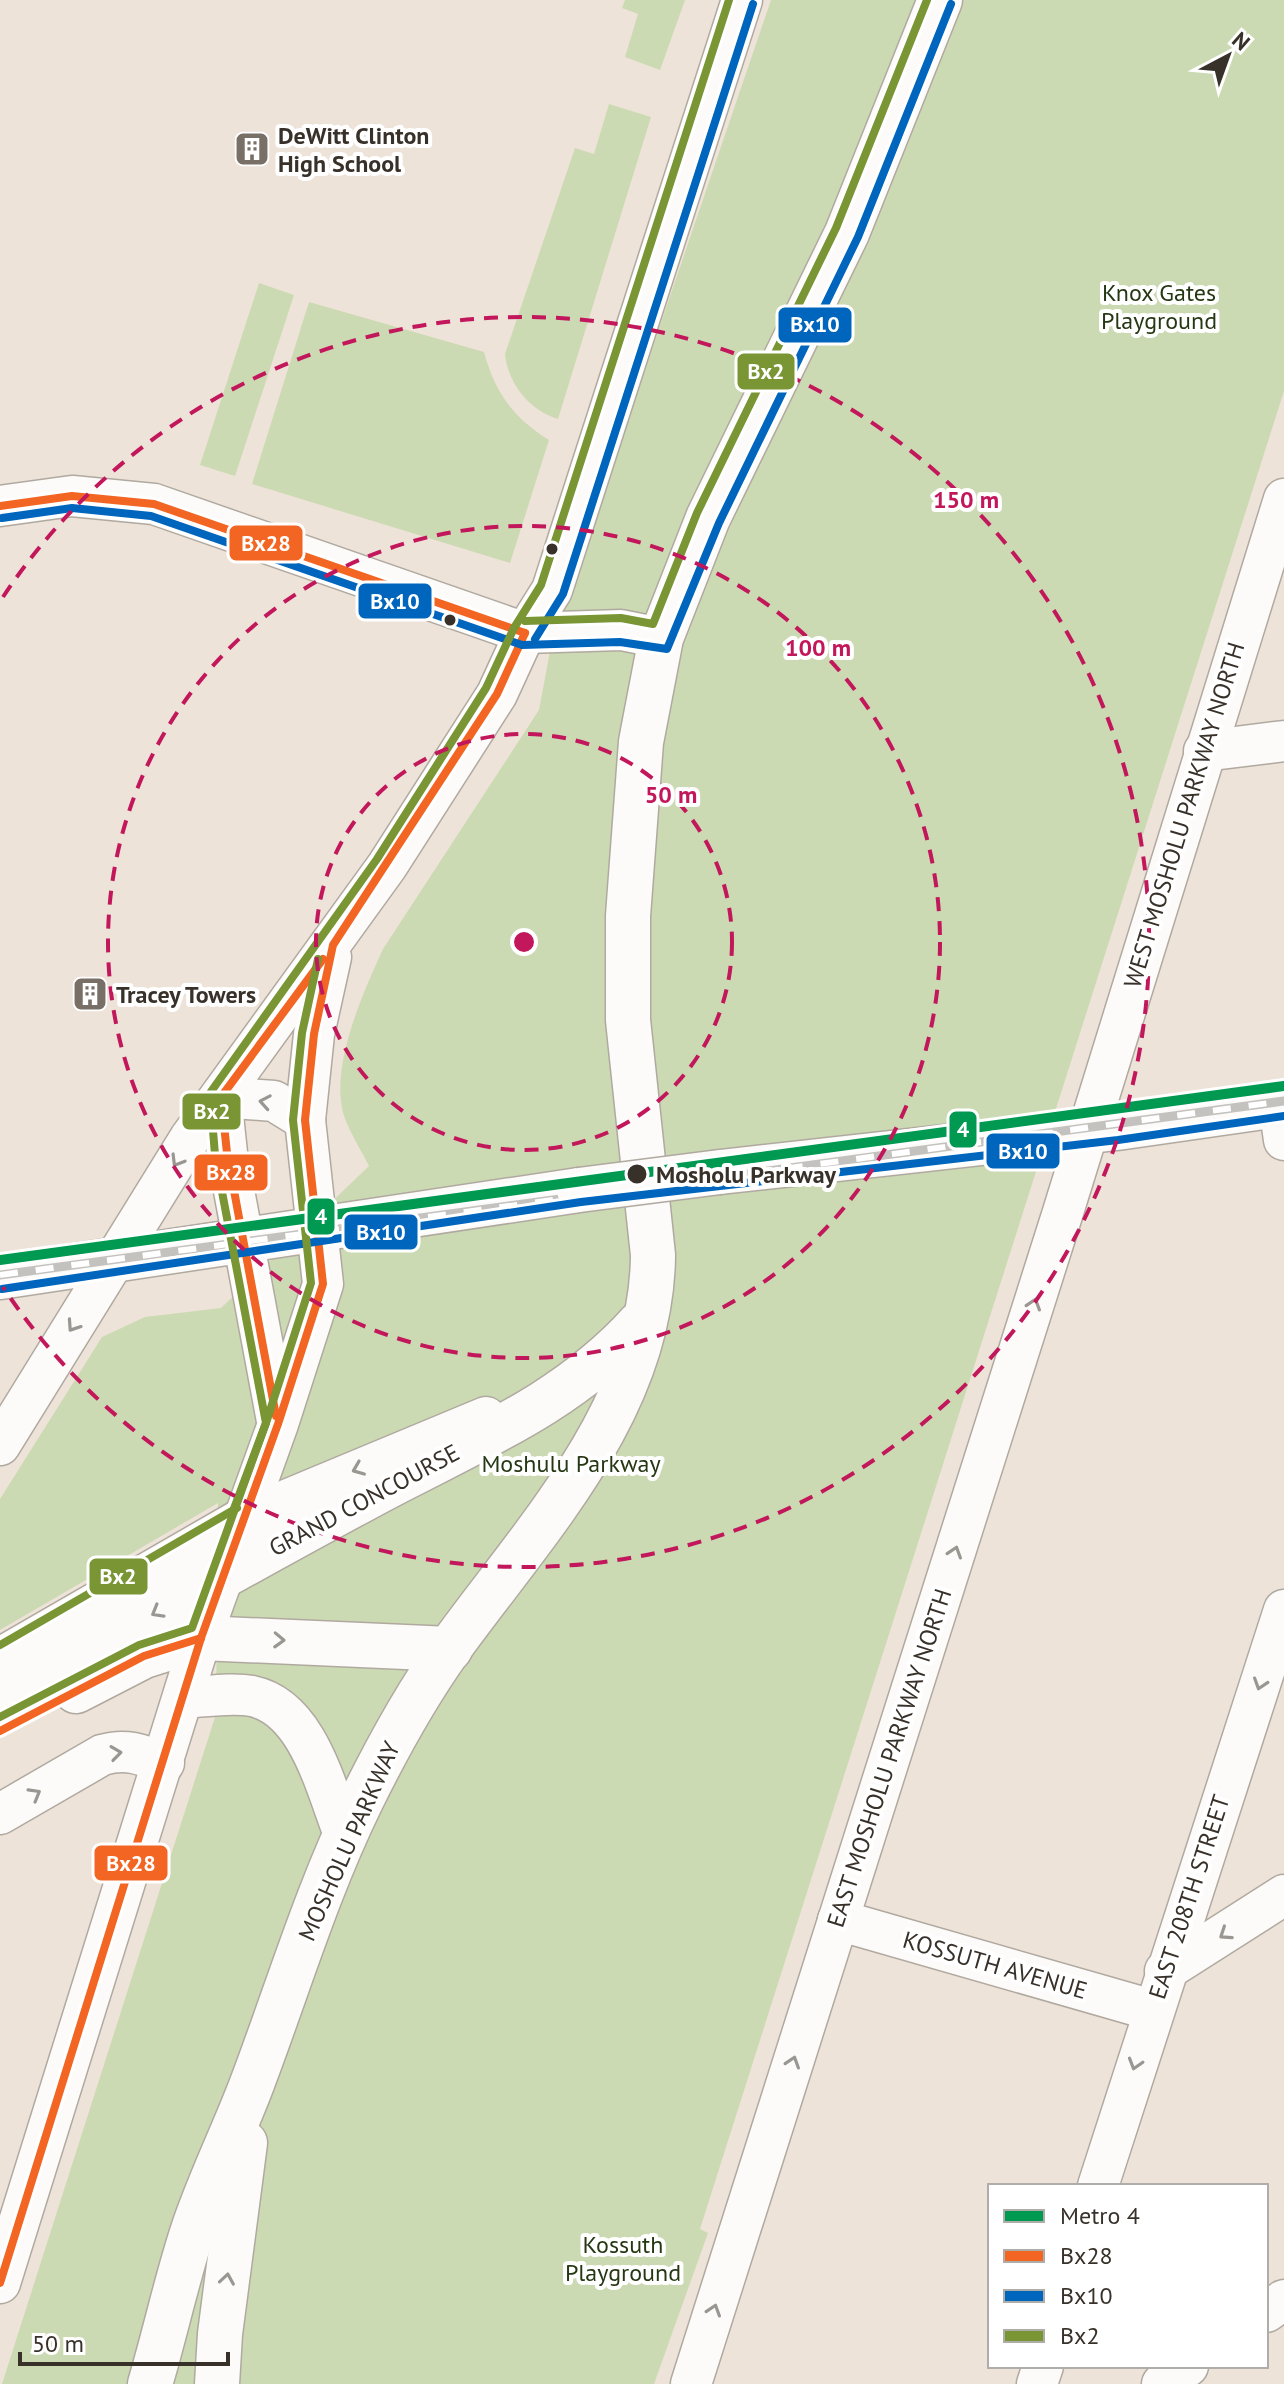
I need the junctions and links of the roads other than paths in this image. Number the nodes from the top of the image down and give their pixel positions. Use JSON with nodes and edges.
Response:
{"nodes":[{"id":1,"x":742,"y":0,"type":"edge"},
{"id":2,"x":940,"y":0,"type":"edge"},
{"id":3,"x":1284,"y":499,"type":"edge"},
{"id":4,"x":0,"y":506,"type":"edge"},
{"id":5,"x":525,"y":633,"type":"junction"},
{"id":6,"x":661,"y":638,"type":"junction"},
{"id":7,"x":1284,"y":741,"type":"edge"},
{"id":8,"x":1204,"y":751,"type":"junction"},
{"id":9,"x":333,"y":945,"type":"junction"},
{"id":10,"x":221,"y":1097,"type":"junction"},
{"id":11,"x":1282,"y":1116,"type":"edge"},
{"id":12,"x":305,"y":1120,"type":"junction"},
{"id":13,"x":1085,"y":1131,"type":"junction"},
{"id":14,"x":320,"y":1232,"type":"junction"},
{"id":15,"x":244,"y":1243,"type":"junction"},
{"id":16,"x":117,"y":1262,"type":"junction"},
{"id":17,"x":0,"y":1277,"type":"edge"},
{"id":18,"x":647,"y":1315,"type":"junction"},
{"id":19,"x":562,"y":1393,"type":"junction"},
{"id":20,"x":278,"y":1424,"type":"junction"},
{"id":21,"x":0,"y":1445,"type":"edge"},
{"id":22,"x":243,"y":1518,"type":"junction"},
{"id":23,"x":225,"y":1574,"type":"junction"},
{"id":24,"x":1284,"y":1610,"type":"edge"},
{"id":25,"x":201,"y":1638,"type":"junction"},
{"id":26,"x":450,"y":1649,"type":"junction"},
{"id":27,"x":0,"y":1658,"type":"edge"},
{"id":28,"x":183,"y":1698,"type":"junction"},
{"id":29,"x":0,"y":1702,"type":"edge"},
{"id":30,"x":0,"y":1731,"type":"edge"},
{"id":31,"x":164,"y":1763,"type":"junction"},
{"id":32,"x":0,"y":1814,"type":"edge"},
{"id":33,"x":345,"y":1837,"type":"junction"},
{"id":34,"x":1284,"y":1895,"type":"edge"},
{"id":35,"x":838,"y":1920,"type":"junction"},
{"id":36,"x":1165,"y":1971,"type":"junction"},
{"id":37,"x":1152,"y":2010,"type":"junction"},
{"id":38,"x":253,"y":2081,"type":"junction"},
{"id":39,"x":1099,"y":2184,"type":"edge"},
{"id":40,"x":0,"y":2283,"type":"edge"},
{"id":41,"x":1185,"y":2368,"type":"edge"},
{"id":42,"x":150,"y":2384,"type":"edge"},
{"id":43,"x":217,"y":2384,"type":"edge"},
{"id":44,"x":691,"y":2384,"type":"edge"},
{"id":45,"x":1162,"y":2384,"type":"edge"}],
"edges":[{"from":1,"to":5,"type":"street"},
{"from":2,"to":6,"type":"main road","name":"MOSHOLU PARKWAY"},
{"from":3,"to":8,"type":"street","name":"WEST MOSHOLU PARKWAY NORTH"},
{"from":4,"to":5,"type":"street"},
{"from":5,"to":6,"type":"street"},
{"from":5,"to":9,"type":"street"},
{"from":6,"to":18,"type":"main road","name":"MOSHOLU PARKWAY"},
{"from":7,"to":8,"type":"street"},
{"from":8,"to":13,"type":"street","name":"WEST MOSHOLU PARKWAY NORTH"},
{"from":9,"to":10,"type":"street"},
{"from":9,"to":12,"type":"street"},
{"from":12,"to":10,"type":"street","one_way":true},
{"from":10,"to":15,"type":"street"},
{"from":10,"to":16,"type":"street","one_way":true},
{"from":11,"to":13,"type":"main road"},
{"from":12,"to":14,"type":"street"},
{"from":13,"to":14,"type":"main road","bridge":true},
{"from":35,"to":13,"type":"street","name":"EAST MOSHOLU PARKWAY NORTH","one_way":true},
{"from":14,"to":15,"type":"main road"},
{"from":14,"to":20,"type":"street"},
{"from":15,"to":16,"type":"main road"},
{"from":15,"to":20,"type":"street"},
{"from":16,"to":17,"type":"main road"},
{"from":16,"to":21,"type":"street","one_way":true},
{"from":18,"to":19,"type":"main road","name":"GRAND CONCOURSE"},
{"from":18,"to":26,"type":"main road","name":"MOSHOLU PARKWAY"},
{"from":19,"to":22,"type":"street","name":"GRAND CONCOURSE","one_way":true},
{"from":19,"to":23,"type":"main road","name":"GRAND CONCOURSE"},
{"from":20,"to":22,"type":"street"},
{"from":22,"to":23,"type":"street"},
{"from":22,"to":27,"type":"street","name":"GRAND CONCOURSE"},
{"from":23,"to":25,"type":"street"},
{"from":23,"to":29,"type":"main road","name":"GRAND CONCOURSE","one_way":true},
{"from":24,"to":36,"type":"street","name":"EAST 208TH STREET","one_way":true},
{"from":25,"to":26,"type":"main road","one_way":true},
{"from":25,"to":28,"type":"street"},
{"from":25,"to":30,"type":"main road"},
{"from":26,"to":33,"type":"main road","name":"MOSHOLU PARKWAY"},
{"from":28,"to":31,"type":"street"},
{"from":28,"to":33,"type":"street"},
{"from":32,"to":31,"type":"street","one_way":true},
{"from":31,"to":40,"type":"street"},
{"from":33,"to":38,"type":"main road","name":"MOSHOLU PARKWAY"},
{"from":34,"to":36,"type":"street","one_way":true},
{"from":35,"to":37,"type":"street","name":"KOSSUTH AVENUE"},
{"from":44,"to":35,"type":"street","name":"EAST MOSHOLU PARKWAY NORTH","one_way":true},
{"from":36,"to":37,"type":"street","name":"EAST 208TH STREET"},
{"from":37,"to":39,"type":"street","name":"EAST 208TH STREET","one_way":true},
{"from":38,"to":42,"type":"main road","name":"MOSHOLU PARKWAY"},
{"from":43,"to":38,"type":"main road","name":"MOSHOLU PARKWAY","one_way":true},
{"from":41,"to":45,"type":"street"}]}
